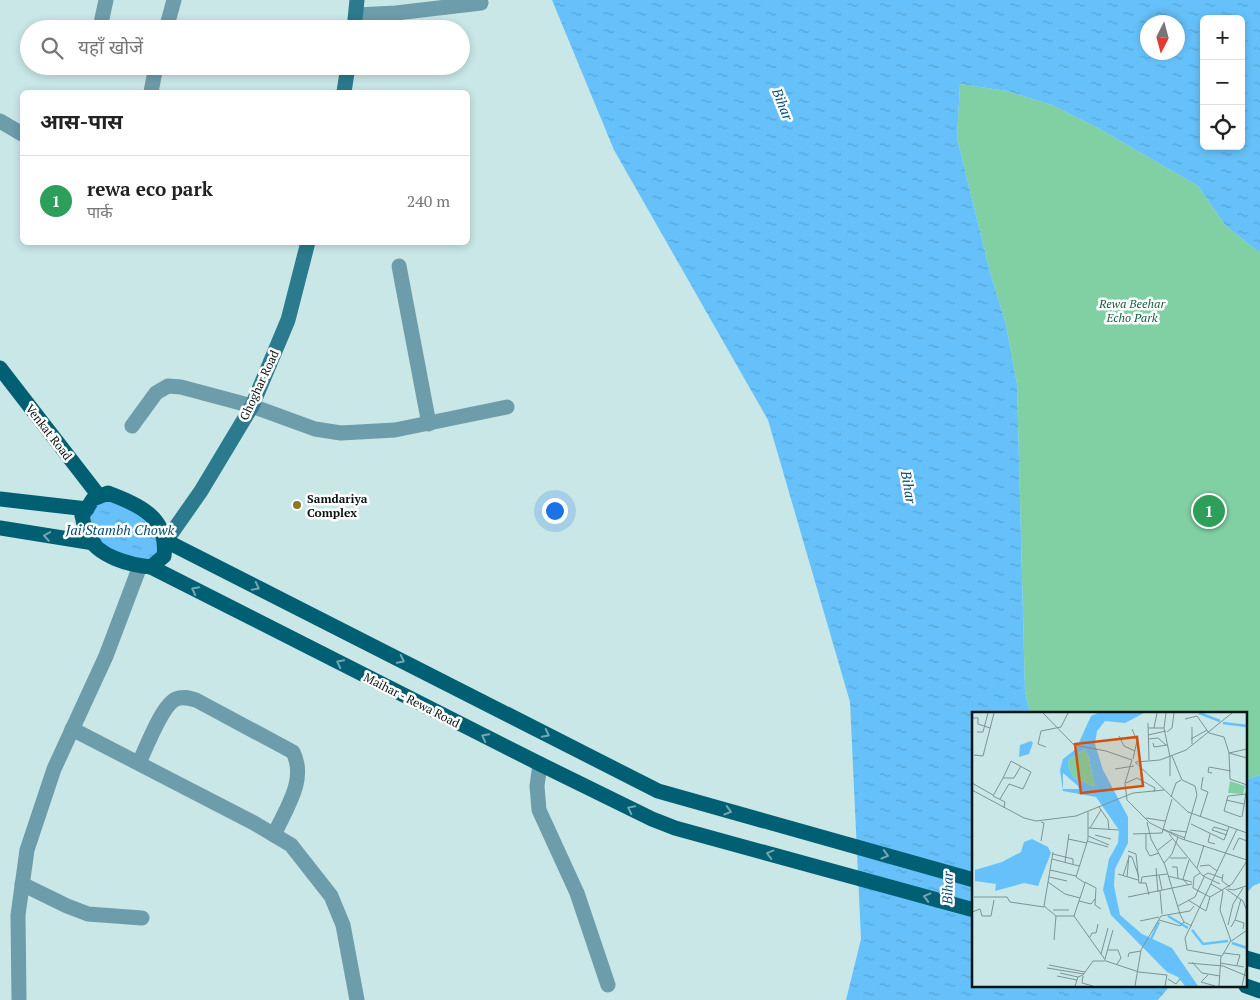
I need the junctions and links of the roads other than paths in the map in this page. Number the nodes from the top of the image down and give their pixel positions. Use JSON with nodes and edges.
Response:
{"nodes":[{"id":1,"x":106,"y":0,"type":"edge"},
{"id":2,"x":174,"y":0,"type":"edge"},
{"id":3,"x":480,"y":3,"type":"dead end"},
{"id":4,"x":356,"y":15,"type":"edge"},
{"id":5,"x":102,"y":20,"type":"edge"},
{"id":6,"x":168,"y":20,"type":"edge"},
{"id":7,"x":154,"y":75,"type":"edge"},
{"id":8,"x":347,"y":75,"type":"edge"},
{"id":9,"x":151,"y":90,"type":"edge"},
{"id":10,"x":344,"y":90,"type":"edge"},
{"id":11,"x":0,"y":120,"type":"edge"},
{"id":12,"x":20,"y":133,"type":"edge"},
{"id":13,"x":307,"y":245,"type":"edge"},
{"id":14,"x":399,"y":266,"type":"dead end"},
{"id":15,"x":0,"y":368,"type":"edge"},
{"id":16,"x":252,"y":406,"type":"junction"},
{"id":17,"x":507,"y":407,"type":"dead end"},
{"id":18,"x":429,"y":424,"type":"junction"},
{"id":19,"x":132,"y":426,"type":"dead end"},
{"id":20,"x":99,"y":496,"type":"junction"},
{"id":21,"x":0,"y":499,"type":"edge"},
{"id":22,"x":87,"y":509,"type":"junction"},
{"id":23,"x":0,"y":528,"type":"edge"},
{"id":24,"x":166,"y":541,"type":"junction"},
{"id":25,"x":94,"y":543,"type":"junction"},
{"id":26,"x":145,"y":566,"type":"junction"},
{"id":27,"x":72,"y":729,"type":"junction"},
{"id":28,"x":139,"y":763,"type":"junction"},
{"id":29,"x":540,"y":764,"type":"junction"},
{"id":30,"x":274,"y":834,"type":"junction"},
{"id":31,"x":972,"y":879,"type":"edge"},
{"id":32,"x":22,"y":884,"type":"junction"},
{"id":33,"x":972,"y":909,"type":"edge"},
{"id":34,"x":142,"y":918,"type":"dead end"},
{"id":35,"x":608,"y":985,"type":"dead end"},
{"id":36,"x":1248,"y":987,"type":"edge"},
{"id":37,"x":1260,"y":992,"type":"edge"},
{"id":38,"x":19,"y":1000,"type":"edge"},
{"id":39,"x":357,"y":1000,"type":"edge"}],
"edges":[{"from":1,"to":5,"type":"street"},
{"from":2,"to":6,"type":"street"},
{"from":3,"to":4,"type":"street"},
{"from":7,"to":9,"type":"street"},
{"from":8,"to":10,"type":"street"},
{"from":11,"to":12,"type":"street"},
{"from":13,"to":16,"type":"street","name":"Ghoghar Road"},
{"from":14,"to":18,"type":"street"},
{"from":15,"to":20,"type":"main road","name":"Venkat Road"},
{"from":16,"to":18,"type":"street"},
{"from":16,"to":19,"type":"street"},
{"from":16,"to":24,"type":"street","name":"Ghoghar Road"},
{"from":17,"to":18,"type":"street"},
{"from":20,"to":22,"type":"main road"},
{"from":20,"to":24,"type":"main road"},
{"from":21,"to":22,"type":"main road"},
{"from":22,"to":25,"type":"main road"},
{"from":25,"to":23,"type":"main road","one_way":true},
{"from":24,"to":26,"type":"main road"},
{"from":24,"to":31,"type":"main road","one_way":true},
{"from":25,"to":26,"type":"main road"},
{"from":26,"to":27,"type":"street"},
{"from":29,"to":26,"type":"main road","name":"Maihar - Rewa Road","one_way":true},
{"from":27,"to":28,"type":"street"},
{"from":27,"to":32,"type":"street"},
{"from":28,"to":30,"type":"street"},
{"from":28,"to":30,"type":"street"},
{"from":33,"to":29,"type":"main road","name":"Maihar - Rewa Road","one_way":true},
{"from":29,"to":35,"type":"street"},
{"from":30,"to":39,"type":"street"},
{"from":32,"to":34,"type":"street"},
{"from":32,"to":38,"type":"street"},
{"from":36,"to":37,"type":"main road"}]}
